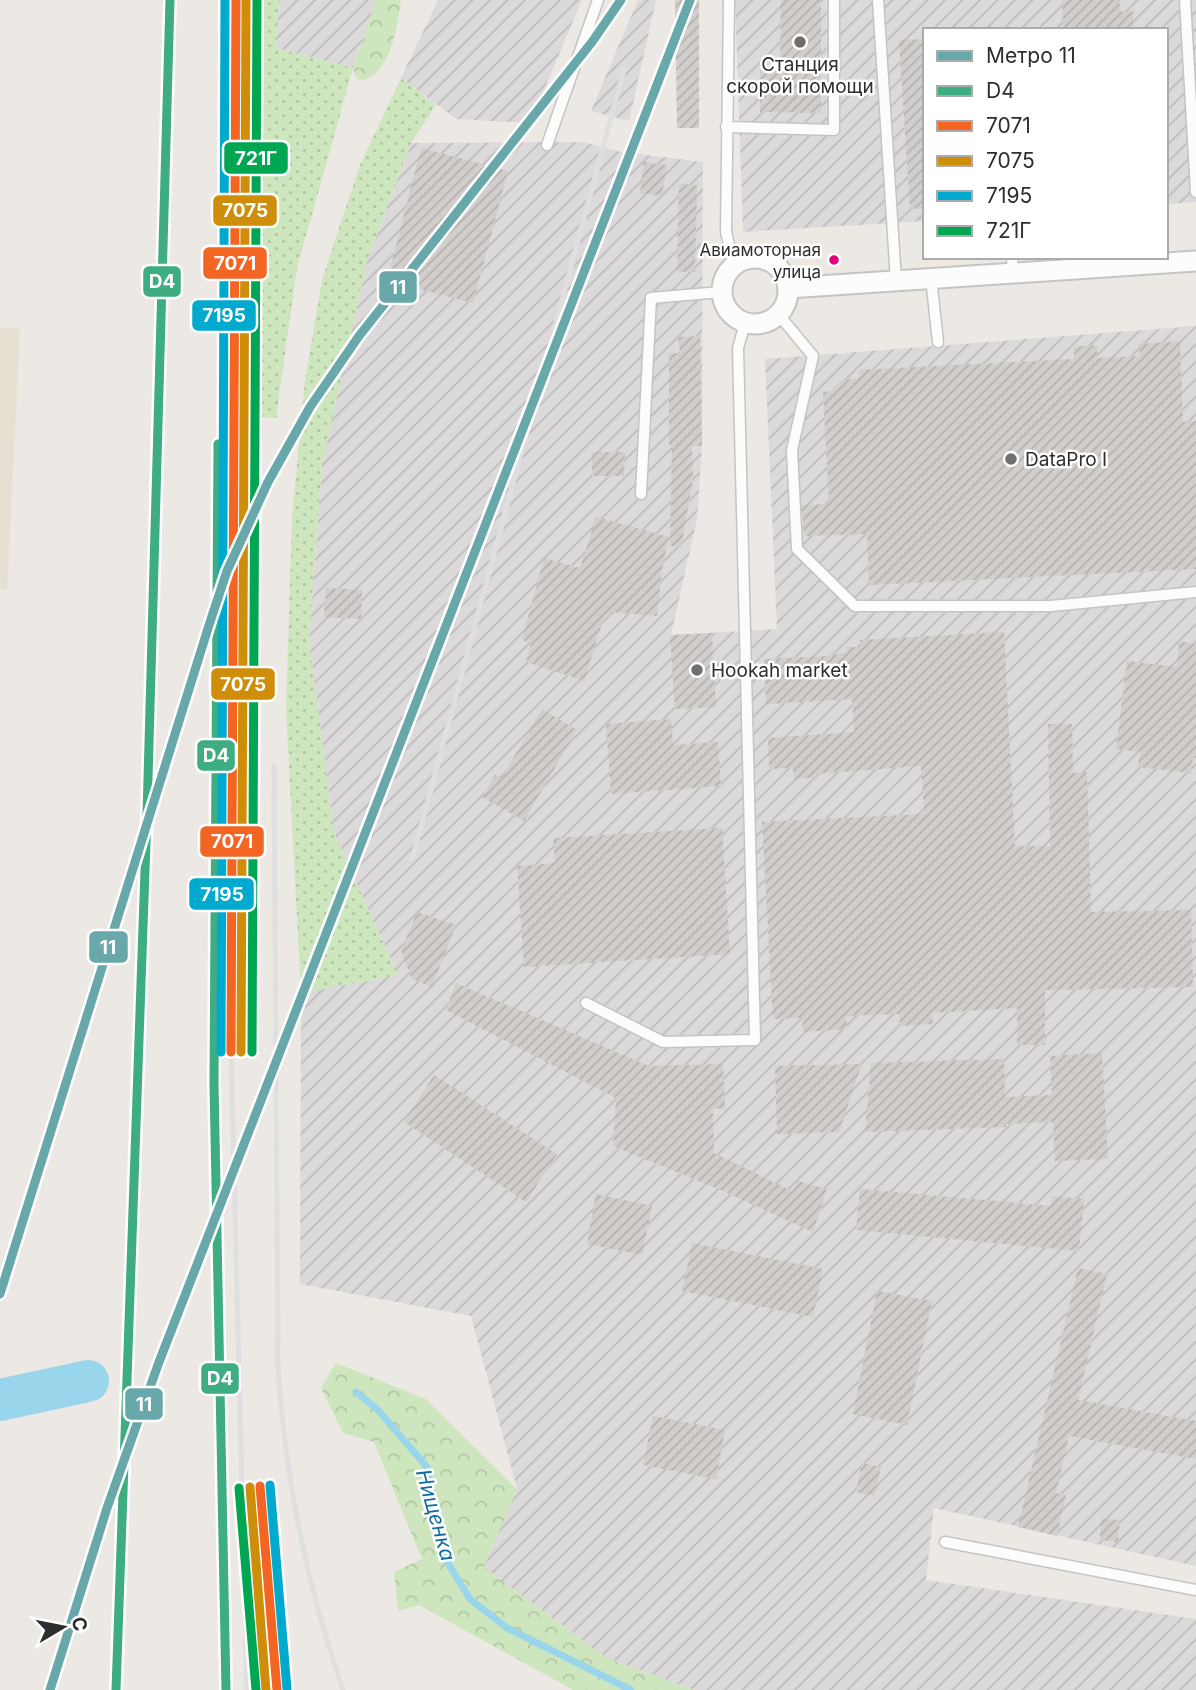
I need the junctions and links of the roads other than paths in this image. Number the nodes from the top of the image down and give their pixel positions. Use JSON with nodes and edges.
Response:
{"nodes":[{"id":1,"x":598,"y":0,"type":"edge"},
{"id":2,"x":729,"y":0,"type":"edge"},
{"id":3,"x":834,"y":0,"type":"edge"},
{"id":4,"x":878,"y":0,"type":"edge"},
{"id":5,"x":1185,"y":0,"type":"edge"},
{"id":6,"x":726,"y":127,"type":"junction"},
{"id":7,"x":547,"y":145,"type":"dead end"},
{"id":8,"x":1196,"y":192,"type":"edge"},
{"id":9,"x":1196,"y":261,"type":"edge"},
{"id":10,"x":1100,"y":262,"type":"edge"},
{"id":11,"x":734,"y":265,"type":"junction"},
{"id":12,"x":1012,"y":265,"type":"edge"},
{"id":13,"x":931,"y":278,"type":"junction"},
{"id":14,"x":896,"y":281,"type":"junction"},
{"id":15,"x":788,"y":288,"type":"junction"},
{"id":16,"x":722,"y":292,"type":"junction"},
{"id":17,"x":779,"y":314,"type":"junction"},
{"id":18,"x":745,"y":323,"type":"junction"},
{"id":19,"x":938,"y":342,"type":"dead end"},
{"id":20,"x":641,"y":494,"type":"dead end"},
{"id":21,"x":1196,"y":592,"type":"edge"},
{"id":22,"x":586,"y":1003,"type":"dead end"},
{"id":23,"x":945,"y":1542,"type":"dead end"},
{"id":24,"x":1196,"y":1590,"type":"edge"}],
"edges":[{"from":1,"to":7,"type":"lane"},
{"from":2,"to":6,"type":"lane"},
{"from":3,"to":6,"type":"lane"},
{"from":4,"to":14,"type":"lane"},
{"from":5,"to":8,"type":"lane"},
{"from":6,"to":11,"type":"lane"},
{"from":9,"to":10,"type":"street"},
{"from":10,"to":12,"type":"street"},
{"from":11,"to":15,"type":"street"},
{"from":11,"to":16,"type":"street"},
{"from":12,"to":13,"type":"street"},
{"from":13,"to":14,"type":"street"},
{"from":13,"to":19,"type":"lane"},
{"from":14,"to":15,"type":"street"},
{"from":15,"to":17,"type":"street"},
{"from":16,"to":18,"type":"street"},
{"from":16,"to":20,"type":"lane"},
{"from":17,"to":18,"type":"street"},
{"from":17,"to":21,"type":"lane"},
{"from":18,"to":22,"type":"lane"},
{"from":23,"to":24,"type":"lane"}]}
